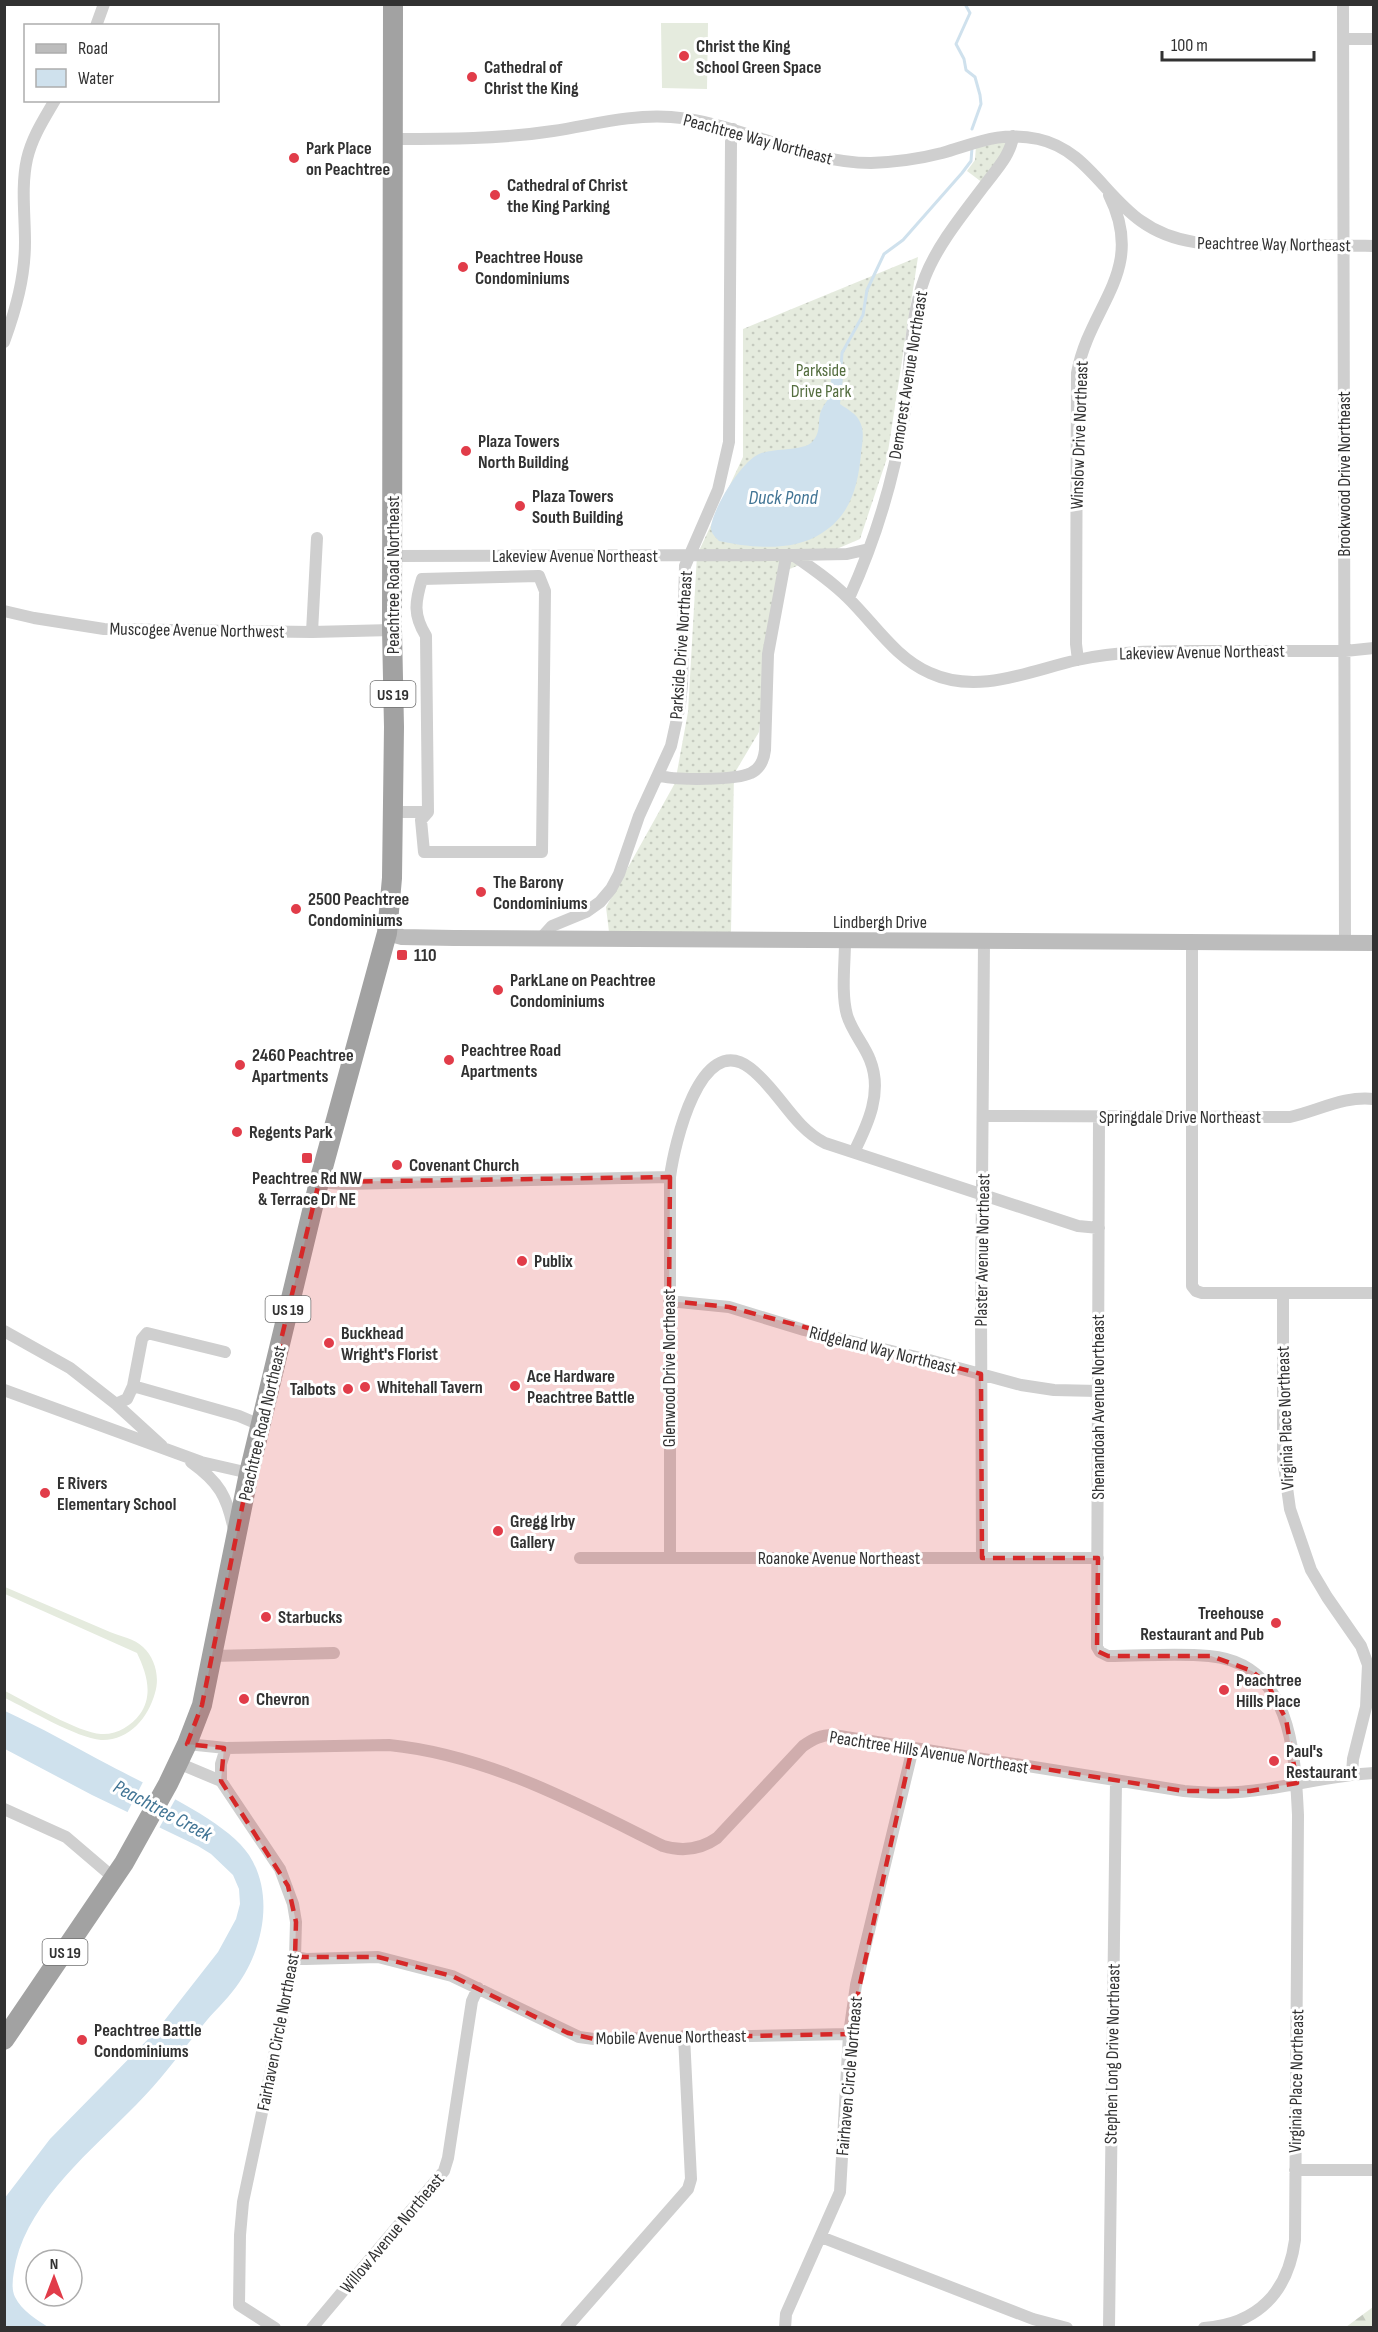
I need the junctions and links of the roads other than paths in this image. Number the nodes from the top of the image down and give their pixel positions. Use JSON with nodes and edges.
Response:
{"nodes":[{"id":1,"x":104,"y":4,"type":"edge"},
{"id":2,"x":393,"y":4,"type":"edge"},
{"id":3,"x":1343,"y":4,"type":"edge"},
{"id":4,"x":97,"y":24,"type":"edge"},
{"id":5,"x":1343,"y":39,"type":"junction"},
{"id":6,"x":1374,"y":39,"type":"edge"},
{"id":7,"x":54,"y":102,"type":"edge"},
{"id":8,"x":734,"y":129,"type":"junction"},
{"id":9,"x":1013,"y":136,"type":"junction"},
{"id":10,"x":394,"y":139,"type":"junction"},
{"id":11,"x":1105,"y":186,"type":"junction"},
{"id":12,"x":1344,"y":245,"type":"junction"},
{"id":13,"x":1374,"y":246,"type":"edge"},
{"id":14,"x":4,"y":342,"type":"edge"},
{"id":15,"x":317,"y":538,"type":"dead end"},
{"id":16,"x":868,"y":549,"type":"junction"},
{"id":17,"x":393,"y":556,"type":"junction"},
{"id":18,"x":503,"y":556,"type":"junction"},
{"id":19,"x":526,"y":556,"type":"junction"},
{"id":20,"x":790,"y":556,"type":"junction"},
{"id":21,"x":688,"y":557,"type":"junction"},
{"id":22,"x":523,"y":577,"type":"junction"},
{"id":23,"x":500,"y":578,"type":"junction"},
{"id":24,"x":849,"y":598,"type":"junction"},
{"id":25,"x":4,"y":611,"type":"edge"},
{"id":26,"x":392,"y":630,"type":"junction"},
{"id":27,"x":312,"y":632,"type":"junction"},
{"id":28,"x":1374,"y":648,"type":"edge"},
{"id":29,"x":1345,"y":651,"type":"junction"},
{"id":30,"x":1078,"y":660,"type":"junction"},
{"id":31,"x":658,"y":775,"type":"junction"},
{"id":32,"x":393,"y":812,"type":"junction"},
{"id":33,"x":428,"y":812,"type":"junction"},
{"id":34,"x":387,"y":933,"type":"junction"},
{"id":35,"x":542,"y":937,"type":"junction"},
{"id":36,"x":845,"y":941,"type":"junction"},
{"id":37,"x":984,"y":942,"type":"junction"},
{"id":38,"x":1192,"y":942,"type":"junction"},
{"id":39,"x":1345,"y":943,"type":"junction"},
{"id":40,"x":1374,"y":943,"type":"edge"},
{"id":41,"x":1374,"y":1099,"type":"edge"},
{"id":42,"x":984,"y":1116,"type":"junction"},
{"id":43,"x":1099,"y":1117,"type":"junction"},
{"id":44,"x":1191,"y":1117,"type":"junction"},
{"id":45,"x":854,"y":1152,"type":"junction"},
{"id":46,"x":670,"y":1177,"type":"junction"},
{"id":47,"x":319,"y":1182,"type":"junction"},
{"id":48,"x":983,"y":1195,"type":"junction"},
{"id":49,"x":1099,"y":1228,"type":"junction"},
{"id":50,"x":1283,"y":1293,"type":"junction"},
{"id":51,"x":1374,"y":1293,"type":"edge"},
{"id":52,"x":669,"y":1301,"type":"junction"},
{"id":53,"x":4,"y":1331,"type":"edge"},
{"id":54,"x":225,"y":1352,"type":"dead end"},
{"id":55,"x":981,"y":1374,"type":"junction"},
{"id":56,"x":133,"y":1386,"type":"junction"},
{"id":57,"x":4,"y":1390,"type":"edge"},
{"id":58,"x":1098,"y":1391,"type":"junction"},
{"id":59,"x":116,"y":1404,"type":"junction"},
{"id":60,"x":260,"y":1425,"type":"junction"},
{"id":61,"x":168,"y":1450,"type":"junction"},
{"id":62,"x":182,"y":1455,"type":"junction"},
{"id":63,"x":249,"y":1473,"type":"junction"},
{"id":64,"x":235,"y":1539,"type":"junction"},
{"id":65,"x":580,"y":1558,"type":"dead end"},
{"id":66,"x":670,"y":1558,"type":"junction"},
{"id":67,"x":982,"y":1558,"type":"junction"},
{"id":68,"x":1098,"y":1558,"type":"junction"},
{"id":69,"x":334,"y":1653,"type":"dead end"},
{"id":70,"x":212,"y":1656,"type":"junction"},
{"id":71,"x":1144,"y":1656,"type":"joint"},
{"id":72,"x":188,"y":1744,"type":"junction"},
{"id":73,"x":226,"y":1748,"type":"junction"},
{"id":74,"x":913,"y":1748,"type":"junction"},
{"id":75,"x":178,"y":1763,"type":"junction"},
{"id":76,"x":1374,"y":1773,"type":"edge"},
{"id":77,"x":1352,"y":1774,"type":"junction"},
{"id":78,"x":221,"y":1781,"type":"junction"},
{"id":79,"x":1116,"y":1781,"type":"junction"},
{"id":80,"x":1297,"y":1783,"type":"junction"},
{"id":81,"x":4,"y":1809,"type":"edge"},
{"id":82,"x":119,"y":1870,"type":"junction"},
{"id":83,"x":294,"y":1957,"type":"junction"},
{"id":84,"x":478,"y":1988,"type":"junction"},
{"id":85,"x":849,"y":2034,"type":"junction"},
{"id":86,"x":684,"y":2036,"type":"junction"},
{"id":87,"x":4,"y":2040,"type":"edge"},
{"id":88,"x":1295,"y":2169,"type":"junction"},
{"id":89,"x":1374,"y":2170,"type":"edge"},
{"id":90,"x":821,"y":2237,"type":"junction"},
{"id":91,"x":275,"y":2328,"type":"edge"},
{"id":92,"x":312,"y":2328,"type":"edge"},
{"id":93,"x":566,"y":2328,"type":"edge"},
{"id":94,"x":785,"y":2328,"type":"edge"},
{"id":95,"x":1067,"y":2328,"type":"edge"},
{"id":96,"x":1109,"y":2328,"type":"edge"},
{"id":97,"x":1204,"y":2328,"type":"edge"}],
"edges":[{"from":1,"to":4,"type":"street"},
{"from":2,"to":10,"type":"highway","name":"Peachtree Road Northeast","number":"US 19"},
{"from":3,"to":5,"type":"street","name":"Brookwood Drive Northeast"},
{"from":5,"to":6,"type":"street"},
{"from":5,"to":12,"type":"street","name":"Brookwood Drive Northeast"},
{"from":7,"to":14,"type":"street"},
{"from":8,"to":9,"type":"street","name":"Peachtree Way Northeast"},
{"from":8,"to":10,"type":"street","name":"Peachtree Way Northeast"},
{"from":8,"to":21,"type":"street","name":"Parkside Drive Northeast"},
{"from":9,"to":11,"type":"street","name":"Peachtree Way Northeast"},
{"from":9,"to":16,"type":"street","name":"Demorest Avenue Northeast"},
{"from":10,"to":17,"type":"highway","name":"Peachtree Road Northeast","number":"US 19"},
{"from":11,"to":12,"type":"street","name":"Peachtree Way Northeast"},
{"from":11,"to":30,"type":"street","name":"Winslow Drive Northeast"},
{"from":12,"to":13,"type":"street","name":"Peachtree Way Northeast"},
{"from":12,"to":29,"type":"street","name":"Brookwood Drive Northeast"},
{"from":15,"to":27,"type":"street"},
{"from":16,"to":20,"type":"street","name":"Lakeview Avenue Northeast"},
{"from":16,"to":24,"type":"street","name":"Demorest Avenue Northeast"},
{"from":17,"to":18,"type":"street","name":"Lakeview Avenue Northeast"},
{"from":17,"to":26,"type":"highway","name":"Peachtree Road Northeast","number":"US 19"},
{"from":18,"to":19,"type":"street","name":"Lakeview Avenue Northeast"},
{"from":18,"to":23,"type":"street"},
{"from":19,"to":21,"type":"street","name":"Lakeview Avenue Northeast"},
{"from":19,"to":22,"type":"street"},
{"from":20,"to":21,"type":"street","name":"Lakeview Avenue Northeast"},
{"from":20,"to":24,"type":"street","name":"Lakeview Avenue Northeast"},
{"from":20,"to":31,"type":"street"},
{"from":21,"to":31,"type":"street","name":"Parkside Drive Northeast"},
{"from":22,"to":23,"type":"street"},
{"from":22,"to":33,"type":"street"},
{"from":23,"to":33,"type":"street"},
{"from":24,"to":30,"type":"street","name":"Lakeview Avenue Northeast"},
{"from":25,"to":27,"type":"street","name":"Muscogee Avenue Northwest"},
{"from":26,"to":27,"type":"street","name":"Muscogee Avenue Northwest"},
{"from":26,"to":32,"type":"highway","name":"Peachtree Road Northeast","number":"US 19"},
{"from":28,"to":29,"type":"street","name":"Lakeview Avenue Northeast"},
{"from":29,"to":30,"type":"street","name":"Lakeview Avenue Northeast"},
{"from":29,"to":39,"type":"street","name":"Brookwood Drive Northeast"},
{"from":31,"to":35,"type":"street","name":"Parkside Drive Northeast"},
{"from":32,"to":33,"type":"street"},
{"from":32,"to":34,"type":"highway","name":"Peachtree Road Northeast","number":"US 19"},
{"from":34,"to":35,"type":"main road","name":"Lindbergh Drive"},
{"from":34,"to":47,"type":"highway","name":"Peachtree Road Northeast","number":"US 19"},
{"from":35,"to":36,"type":"main road","name":"Lindbergh Drive"},
{"from":36,"to":37,"type":"main road","name":"Lindbergh Drive"},
{"from":36,"to":45,"type":"street"},
{"from":37,"to":38,"type":"main road","name":"Lindbergh Drive"},
{"from":37,"to":42,"type":"street","name":"Plaster Avenue Northeast"},
{"from":38,"to":39,"type":"main road","name":"Lindbergh Drive"},
{"from":38,"to":44,"type":"street"},
{"from":39,"to":40,"type":"main road","name":"Lindbergh Drive"},
{"from":41,"to":44,"type":"street","name":"Springdale Drive Northeast"},
{"from":42,"to":43,"type":"street","name":"Springdale Drive Northeast"},
{"from":42,"to":48,"type":"street","name":"Plaster Avenue Northeast"},
{"from":43,"to":44,"type":"street","name":"Springdale Drive Northeast"},
{"from":43,"to":49,"type":"street","name":"Shenandoah Avenue Northeast"},
{"from":44,"to":50,"type":"street"},
{"from":45,"to":46,"type":"street","name":"Glenwood Drive Northeast"},
{"from":45,"to":48,"type":"street","name":"Glenwood Drive Northeast"},
{"from":46,"to":47,"type":"street"},
{"from":46,"to":52,"type":"street","name":"Glenwood Drive Northeast"},
{"from":47,"to":60,"type":"highway","name":"Peachtree Road Northeast","number":"US 19"},
{"from":48,"to":49,"type":"street","name":"Glenwood Drive Northeast"},
{"from":48,"to":55,"type":"street","name":"Plaster Avenue Northeast"},
{"from":49,"to":58,"type":"street","name":"Shenandoah Avenue Northeast"},
{"from":50,"to":51,"type":"street"},
{"from":50,"to":77,"type":"street","name":"Virginia Place Northeast"},
{"from":52,"to":55,"type":"street","name":"Ridgeland Way Northeast"},
{"from":52,"to":66,"type":"street","name":"Glenwood Drive Northeast"},
{"from":53,"to":59,"type":"street"},
{"from":54,"to":56,"type":"street"},
{"from":55,"to":58,"type":"street","name":"Ridgeland Way Northeast"},
{"from":55,"to":67,"type":"street","name":"Plaster Avenue Northeast"},
{"from":56,"to":59,"type":"street"},
{"from":56,"to":60,"type":"street"},
{"from":57,"to":61,"type":"street"},
{"from":58,"to":68,"type":"street","name":"Shenandoah Avenue Northeast"},
{"from":59,"to":61,"type":"street"},
{"from":60,"to":63,"type":"highway","name":"Peachtree Road Northeast","number":"US 19"},
{"from":61,"to":62,"type":"street"},
{"from":62,"to":63,"type":"street"},
{"from":62,"to":64,"type":"street"},
{"from":63,"to":64,"type":"highway","name":"Peachtree Road Northeast","number":"US 19"},
{"from":64,"to":70,"type":"highway","name":"Peachtree Road Northeast","number":"US 19"},
{"from":65,"to":66,"type":"street","name":"Roanoke Avenue Northeast"},
{"from":66,"to":67,"type":"street","name":"Roanoke Avenue Northeast"},
{"from":67,"to":68,"type":"street","name":"Roanoke Avenue Northeast"},
{"from":68,"to":71,"type":"street","name":"Shenandoah Avenue Northeast"},
{"from":69,"to":70,"type":"street"},
{"from":70,"to":72,"type":"highway","name":"Peachtree Road Northeast","number":"US 19"},
{"from":71,"to":80,"type":"street","name":"Virginia Place Northeast"},
{"from":72,"to":73,"type":"street","name":"Peachtree Hills Avenue Northeast"},
{"from":72,"to":75,"type":"highway","name":"Peachtree Road Northeast","number":"US 19"},
{"from":73,"to":74,"type":"street","name":"Peachtree Hills Avenue Northeast"},
{"from":73,"to":78,"type":"street"},
{"from":74,"to":79,"type":"street","name":"Peachtree Hills Avenue Northeast"},
{"from":74,"to":85,"type":"street","name":"Fairhaven Circle Northeast"},
{"from":75,"to":78,"type":"street"},
{"from":75,"to":82,"type":"highway","name":"Peachtree Road Northeast","number":"US 19"},
{"from":76,"to":77,"type":"street","name":"Peachtree Hills Avenue Northeast"},
{"from":77,"to":80,"type":"street","name":"Peachtree Hills Avenue Northeast"},
{"from":78,"to":83,"type":"street","name":"Fairhaven Circle Northeast"},
{"from":79,"to":80,"type":"street","name":"Peachtree Hills Avenue Northeast"},
{"from":79,"to":96,"type":"street","name":"Stephen Long Drive Northeast"},
{"from":80,"to":88,"type":"street","name":"Virginia Place Northeast"},
{"from":81,"to":82,"type":"street"},
{"from":82,"to":87,"type":"highway","name":"Peachtree Road Northeast","number":"US 19"},
{"from":83,"to":84,"type":"street","name":"Mobile Avenue Northeast"},
{"from":83,"to":91,"type":"street","name":"Fairhaven Circle Northeast"},
{"from":84,"to":86,"type":"street","name":"Mobile Avenue Northeast"},
{"from":84,"to":92,"type":"street","name":"Willow Avenue Northeast"},
{"from":85,"to":86,"type":"street","name":"Mobile Avenue Northeast"},
{"from":85,"to":90,"type":"street","name":"Fairhaven Circle Northeast"},
{"from":86,"to":93,"type":"street"},
{"from":88,"to":89,"type":"street"},
{"from":88,"to":97,"type":"street","name":"Virginia Place Northeast"},
{"from":90,"to":94,"type":"street","name":"Fairhaven Circle Northeast"},
{"from":90,"to":95,"type":"street"}]}
